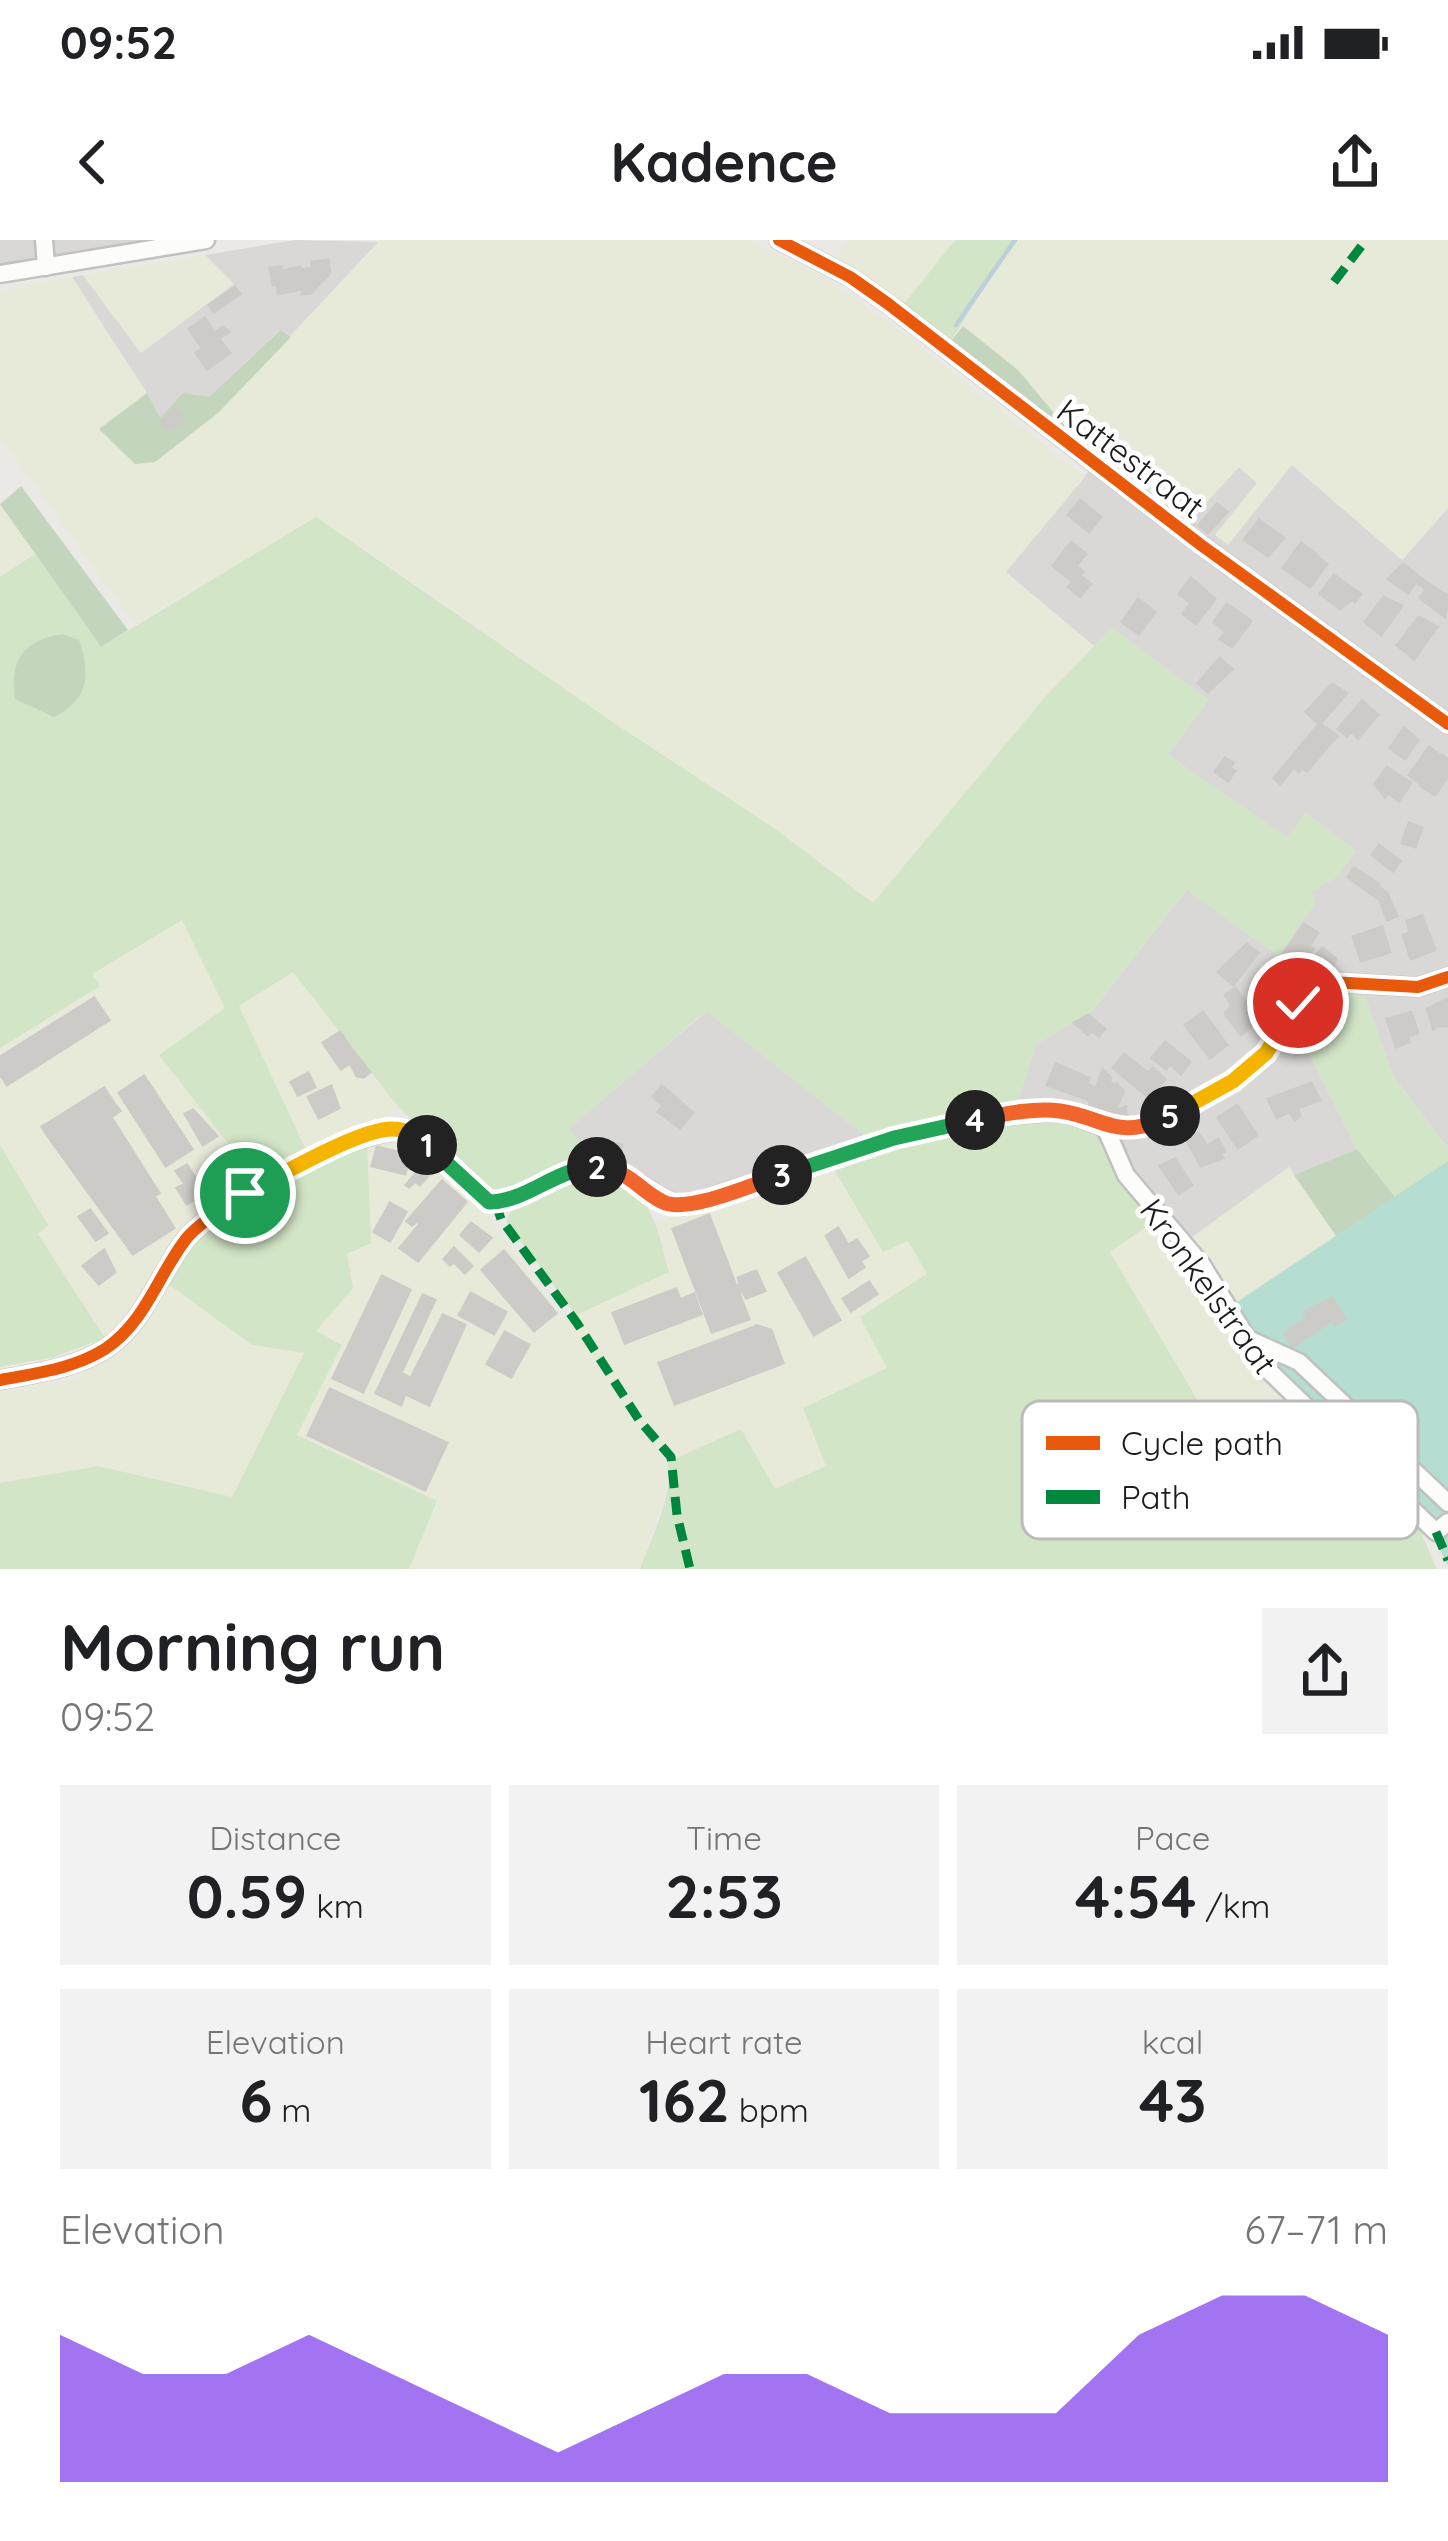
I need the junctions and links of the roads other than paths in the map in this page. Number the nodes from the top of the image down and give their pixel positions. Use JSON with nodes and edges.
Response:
{"nodes":[{"id":1,"x":44,"y":240,"type":"edge"},
{"id":2,"x":206,"y":240,"type":"edge"},
{"id":3,"x":778,"y":240,"type":"edge"},
{"id":4,"x":115,"y":248,"type":"edge"},
{"id":5,"x":46,"y":267,"type":"junction"},
{"id":6,"x":0,"y":274,"type":"edge"},
{"id":7,"x":1448,"y":724,"type":"edge"},
{"id":8,"x":1448,"y":977,"type":"edge"},
{"id":9,"x":1106,"y":1127,"type":"junction"},
{"id":10,"x":1245,"y":1338,"type":"junction"},
{"id":11,"x":0,"y":1380,"type":"edge"},
{"id":12,"x":1301,"y":1401,"type":"edge"},
{"id":13,"x":1340,"y":1401,"type":"edge"},
{"id":14,"x":1418,"y":1475,"type":"edge"},
{"id":15,"x":1448,"y":1503,"type":"edge"},
{"id":16,"x":1418,"y":1506,"type":"edge"},
{"id":17,"x":1442,"y":1527,"type":"edge"}],
"edges":[{"from":1,"to":5,"type":"street"},
{"from":2,"to":4,"type":"street"},
{"from":3,"to":7,"type":"street","name":"Kattestraat"},
{"from":4,"to":5,"type":"street"},
{"from":5,"to":6,"type":"street"},
{"from":8,"to":9,"type":"street"},
{"from":9,"to":10,"type":"street","name":"Kronkelstraat"},
{"from":9,"to":11,"type":"street"},
{"from":10,"to":12,"type":"street","name":"Kronkelstraat"},
{"from":10,"to":13,"type":"street"},
{"from":14,"to":15,"type":"street"},
{"from":16,"to":17,"type":"street","name":"Kronkelstraat"}]}
